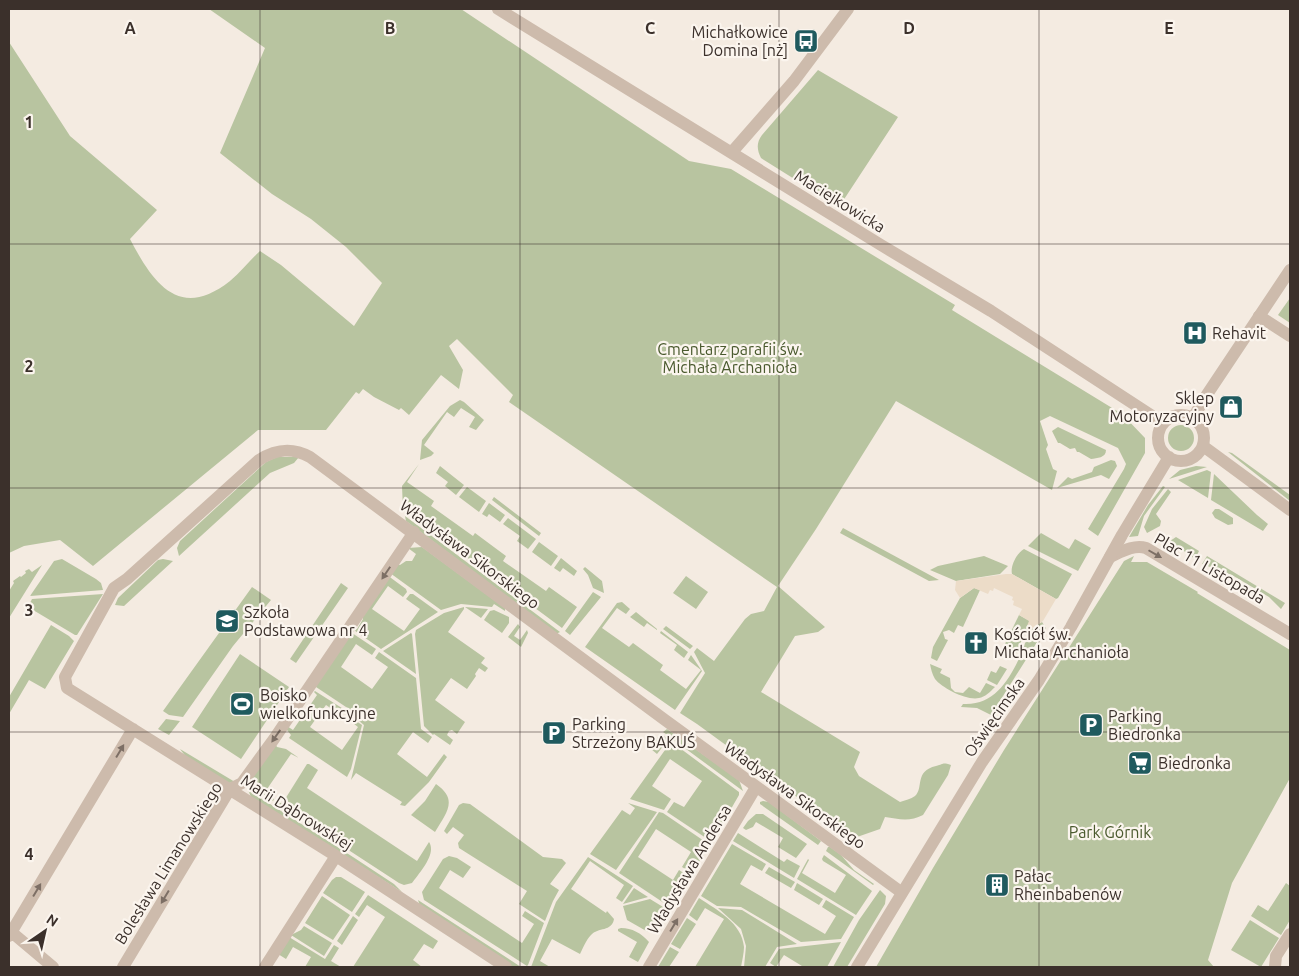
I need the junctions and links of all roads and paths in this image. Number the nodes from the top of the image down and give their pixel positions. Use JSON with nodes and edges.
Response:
{"nodes":[{"id":1,"x":498,"y":9,"type":"edge"},
{"id":2,"x":848,"y":9,"type":"edge"},
{"id":3,"x":732,"y":152,"type":"junction"},
{"id":4,"x":1290,"y":270,"type":"edge"},
{"id":5,"x":1259,"y":316,"type":"junction"},
{"id":6,"x":1290,"y":336,"type":"edge"},
{"id":7,"x":1193,"y":418,"type":"junction"},
{"id":8,"x":1163,"y":423,"type":"junction"},
{"id":9,"x":1204,"y":446,"type":"junction"},
{"id":10,"x":1169,"y":457,"type":"junction"},
{"id":11,"x":1290,"y":510,"type":"edge"},
{"id":12,"x":414,"y":532,"type":"junction"},
{"id":13,"x":1110,"y":557,"type":"junction"},
{"id":14,"x":1290,"y":634,"type":"edge"},
{"id":15,"x":67,"y":688,"type":"joint"},
{"id":16,"x":133,"y":729,"type":"junction"},
{"id":17,"x":756,"y":787,"type":"junction"},
{"id":18,"x":230,"y":789,"type":"junction"},
{"id":19,"x":336,"y":856,"type":"junction"},
{"id":20,"x":901,"y":892,"type":"junction"},
{"id":21,"x":10,"y":933,"type":"edge"},
{"id":22,"x":1290,"y":934,"type":"edge"},
{"id":23,"x":54,"y":967,"type":"edge"},
{"id":24,"x":123,"y":967,"type":"edge"},
{"id":25,"x":265,"y":967,"type":"edge"},
{"id":26,"x":506,"y":967,"type":"edge"},
{"id":27,"x":649,"y":967,"type":"edge"},
{"id":28,"x":857,"y":967,"type":"edge"},
{"id":29,"x":1275,"y":967,"type":"edge"}],
"edges":[{"from":1,"to":3,"type":"street","name":"Maciejkowicka"},
{"from":2,"to":3,"type":"street"},
{"from":3,"to":8,"type":"street","name":"Maciejkowicka"},
{"from":4,"to":5,"type":"street"},
{"from":5,"to":6,"type":"street"},
{"from":5,"to":7,"type":"street"},
{"from":7,"to":8,"type":"street"},
{"from":7,"to":9,"type":"street"},
{"from":8,"to":10,"type":"street"},
{"from":9,"to":10,"type":"street"},
{"from":9,"to":11,"type":"street"},
{"from":10,"to":13,"type":"street","name":"Oświęcimska"},
{"from":12,"to":15,"type":"street","name":"Władysława Sikorskiego"},
{"from":12,"to":17,"type":"street","name":"Władysława Sikorskiego"},
{"from":12,"to":18,"type":"street","name":"Bolesława Limanowskiego","one_way":true},
{"from":13,"to":14,"type":"street","name":"Plac 11 Listopada","one_way":true},
{"from":13,"to":20,"type":"street","name":"Oświęcimska"},
{"from":15,"to":16,"type":"street","name":"Marii Dąbrowskiej"},
{"from":16,"to":18,"type":"street","name":"Marii Dąbrowskiej"},
{"from":21,"to":16,"type":"street","one_way":true},
{"from":17,"to":20,"type":"street","name":"Władysława Sikorskiego"},
{"from":27,"to":17,"type":"street","name":"Władysława Andersa","one_way":true},
{"from":18,"to":19,"type":"street","name":"Marii Dąbrowskiej"},
{"from":18,"to":24,"type":"street","name":"Bolesława Limanowskiego","one_way":true},
{"from":19,"to":25,"type":"street"},
{"from":19,"to":26,"type":"street","name":"Marii Dąbrowskiej"},
{"from":20,"to":28,"type":"street","name":"Oświęcimska"},
{"from":21,"to":23,"type":"street"},
{"from":22,"to":29,"type":"street"}]}
